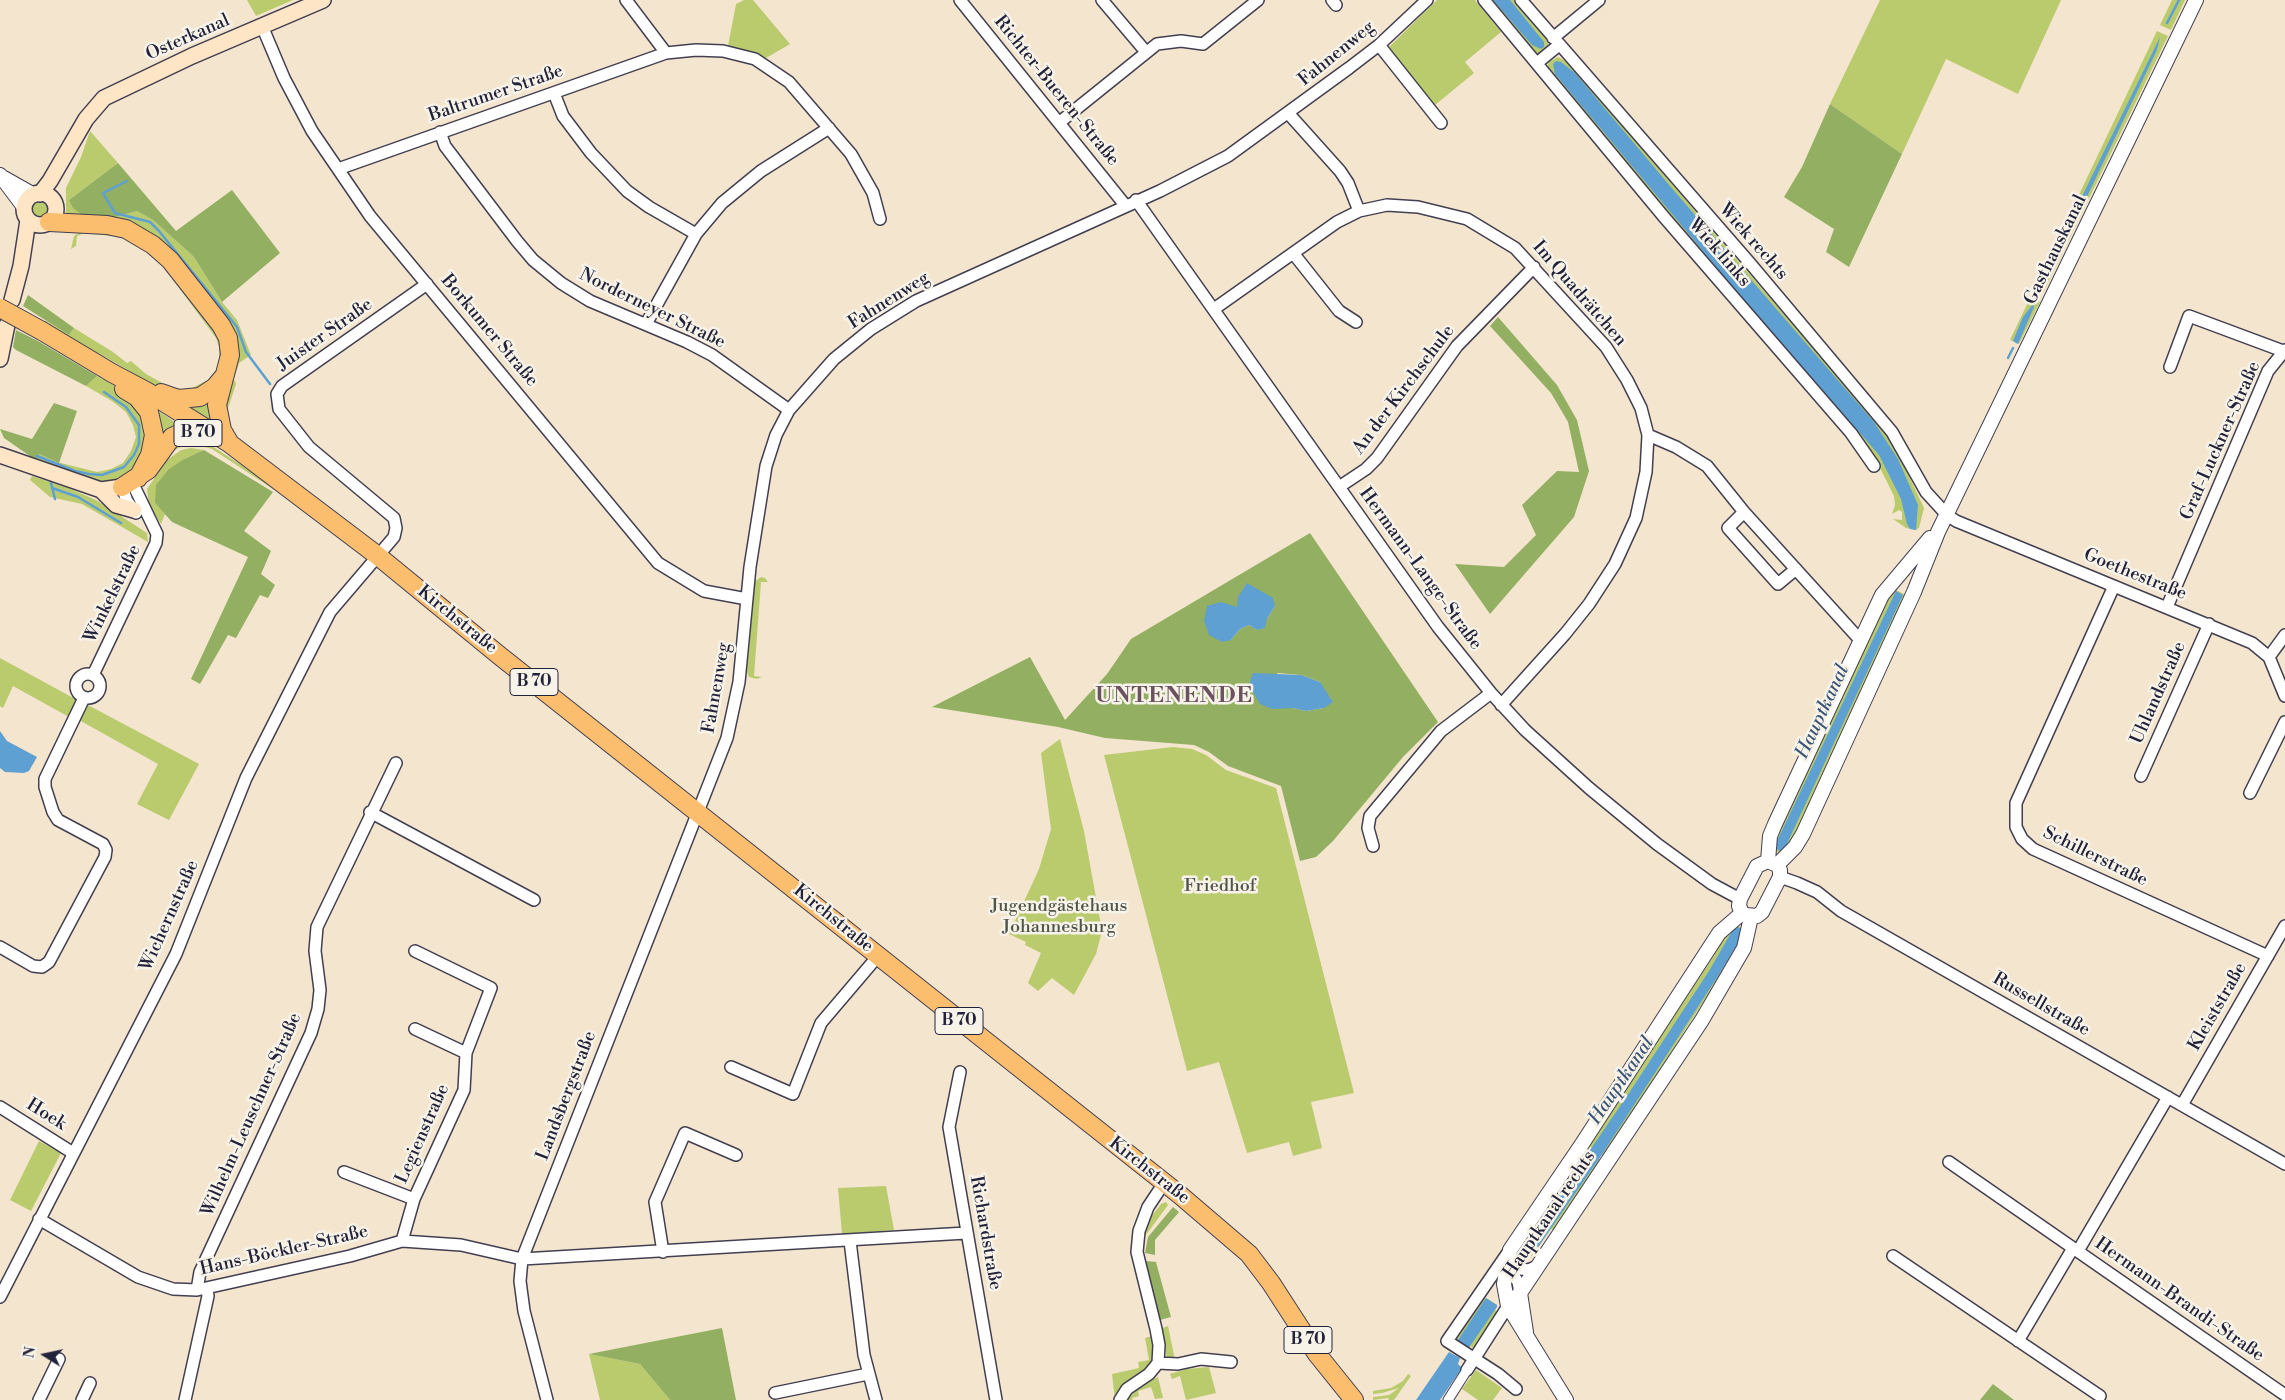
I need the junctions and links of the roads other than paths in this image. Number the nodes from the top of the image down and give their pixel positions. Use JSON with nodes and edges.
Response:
{"nodes":[{"id":1,"x":323,"y":0,"type":"edge"},
{"id":2,"x":626,"y":0,"type":"edge"},
{"id":3,"x":960,"y":0,"type":"edge"},
{"id":4,"x":1102,"y":0,"type":"edge"},
{"id":5,"x":1258,"y":0,"type":"edge"},
{"id":6,"x":1427,"y":0,"type":"edge"},
{"id":7,"x":1484,"y":0,"type":"edge"},
{"id":8,"x":1521,"y":0,"type":"edge"},
{"id":9,"x":1599,"y":0,"type":"edge"},
{"id":10,"x":2196,"y":0,"type":"edge"},
{"id":11,"x":262,"y":26,"type":"junction"},
{"id":12,"x":1556,"y":42,"type":"junction"},
{"id":13,"x":1379,"y":45,"type":"junction"},
{"id":14,"x":1146,"y":52,"type":"junction"},
{"id":15,"x":666,"y":53,"type":"junction"},
{"id":16,"x":1537,"y":63,"type":"junction"},
{"id":17,"x":554,"y":93,"type":"junction"},
{"id":18,"x":1288,"y":113,"type":"junction"},
{"id":19,"x":1060,"y":122,"type":"junction"},
{"id":20,"x":1441,"y":123,"type":"dead end"},
{"id":21,"x":81,"y":128,"type":"junction"},
{"id":22,"x":829,"y":128,"type":"junction"},
{"id":23,"x":440,"y":132,"type":"junction"},
{"id":24,"x":338,"y":169,"type":"junction"},
{"id":25,"x":1,"y":176,"type":"edge"},
{"id":26,"x":37,"y":194,"type":"junction"},
{"id":27,"x":1131,"y":202,"type":"junction"},
{"id":28,"x":1359,"y":211,"type":"junction"},
{"id":29,"x":42,"y":214,"type":"junction"},
{"id":30,"x":880,"y":219,"type":"dead end"},
{"id":31,"x":696,"y":234,"type":"junction"},
{"id":32,"x":1293,"y":253,"type":"junction"},
{"id":33,"x":1534,"y":267,"type":"junction"},
{"id":34,"x":427,"y":284,"type":"junction"},
{"id":35,"x":6,"y":304,"type":"edge"},
{"id":36,"x":1214,"y":309,"type":"junction"},
{"id":37,"x":1356,"y":322,"type":"dead end"},
{"id":38,"x":646,"y":324,"type":"junction"},
{"id":39,"x":7,"y":325,"type":"dead end"},
{"id":40,"x":2284,"y":351,"type":"edge"},
{"id":41,"x":0,"y":359,"type":"edge"},
{"id":42,"x":2170,"y":367,"type":"dead end"},
{"id":43,"x":112,"y":373,"type":"junction"},
{"id":44,"x":225,"y":374,"type":"junction"},
{"id":45,"x":129,"y":383,"type":"junction"},
{"id":46,"x":146,"y":390,"type":"junction"},
{"id":47,"x":789,"y":410,"type":"junction"},
{"id":48,"x":197,"y":432,"type":"junction"},
{"id":49,"x":1648,"y":435,"type":"junction"},
{"id":50,"x":230,"y":443,"type":"junction"},
{"id":51,"x":0,"y":444,"type":"edge"},
{"id":52,"x":0,"y":455,"type":"edge"},
{"id":53,"x":27,"y":463,"type":"junction"},
{"id":54,"x":1874,"y":466,"type":"dead end"},
{"id":55,"x":272,"y":476,"type":"junction"},
{"id":56,"x":131,"y":482,"type":"junction"},
{"id":57,"x":1339,"y":486,"type":"junction"},
{"id":58,"x":100,"y":490,"type":"junction"},
{"id":59,"x":134,"y":510,"type":"junction"},
{"id":60,"x":1744,"y":512,"type":"junction"},
{"id":61,"x":1947,"y":515,"type":"junction"},
{"id":62,"x":153,"y":527,"type":"junction"},
{"id":63,"x":378,"y":556,"type":"junction"},
{"id":64,"x":1796,"y":569,"type":"junction"},
{"id":65,"x":1898,"y":576,"type":"junction"},
{"id":66,"x":2114,"y":586,"type":"junction"},
{"id":67,"x":1914,"y":592,"type":"junction"},
{"id":68,"x":747,"y":599,"type":"junction"},
{"id":69,"x":2167,"y":608,"type":"junction"},
{"id":70,"x":2209,"y":624,"type":"junction"},
{"id":71,"x":2285,"y":635,"type":"edge"},
{"id":72,"x":1860,"y":640,"type":"junction"},
{"id":73,"x":2269,"y":658,"type":"junction"},
{"id":74,"x":93,"y":675,"type":"junction"},
{"id":75,"x":1491,"y":693,"type":"junction"},
{"id":76,"x":2285,"y":696,"type":"edge"},
{"id":77,"x":84,"y":698,"type":"junction"},
{"id":78,"x":1502,"y":705,"type":"junction"},
{"id":79,"x":2285,"y":722,"type":"edge"},
{"id":80,"x":396,"y":763,"type":"dead end"},
{"id":81,"x":2141,"y":776,"type":"dead end"},
{"id":82,"x":2250,"y":793,"type":"dead end"},
{"id":83,"x":698,"y":811,"type":"junction"},
{"id":84,"x":370,"y":812,"type":"junction"},
{"id":85,"x":1373,"y":846,"type":"dead end"},
{"id":86,"x":1775,"y":868,"type":"junction"},
{"id":87,"x":534,"y":900,"type":"dead end"},
{"id":88,"x":1744,"y":909,"type":"junction"},
{"id":89,"x":2285,"y":926,"type":"edge"},
{"id":90,"x":0,"y":947,"type":"edge"},
{"id":91,"x":415,"y":951,"type":"dead end"},
{"id":92,"x":878,"y":956,"type":"junction"},
{"id":93,"x":2268,"y":956,"type":"junction"},
{"id":94,"x":415,"y":1029,"type":"dead end"},
{"id":95,"x":466,"y":1053,"type":"junction"},
{"id":96,"x":731,"y":1067,"type":"dead end"},
{"id":97,"x":960,"y":1072,"type":"dead end"},
{"id":98,"x":2168,"y":1097,"type":"junction"},
{"id":99,"x":2182,"y":1105,"type":"junction"},
{"id":100,"x":0,"y":1107,"type":"edge"},
{"id":101,"x":73,"y":1153,"type":"junction"},
{"id":102,"x":736,"y":1155,"type":"dead end"},
{"id":103,"x":1949,"y":1162,"type":"dead end"},
{"id":104,"x":2285,"y":1164,"type":"edge"},
{"id":105,"x":344,"y":1172,"type":"dead end"},
{"id":106,"x":1164,"y":1183,"type":"junction"},
{"id":107,"x":414,"y":1199,"type":"junction"},
{"id":108,"x":39,"y":1219,"type":"junction"},
{"id":109,"x":966,"y":1233,"type":"junction"},
{"id":110,"x":402,"y":1241,"type":"junction"},
{"id":111,"x":850,"y":1241,"type":"junction"},
{"id":112,"x":1510,"y":1250,"type":"junction"},
{"id":113,"x":2076,"y":1250,"type":"junction"},
{"id":114,"x":663,"y":1252,"type":"junction"},
{"id":115,"x":1893,"y":1256,"type":"dead end"},
{"id":116,"x":522,"y":1259,"type":"junction"},
{"id":117,"x":1539,"y":1265,"type":"junction"},
{"id":118,"x":1501,"y":1270,"type":"junction"},
{"id":119,"x":202,"y":1289,"type":"junction"},
{"id":120,"x":1520,"y":1293,"type":"junction"},
{"id":121,"x":0,"y":1297,"type":"edge"},
{"id":122,"x":1508,"y":1306,"type":"junction"},
{"id":123,"x":1526,"y":1334,"type":"junction"},
{"id":124,"x":2018,"y":1341,"type":"junction"},
{"id":125,"x":1474,"y":1359,"type":"junction"},
{"id":126,"x":59,"y":1360,"type":"dead end"},
{"id":127,"x":1232,"y":1362,"type":"dead end"},
{"id":128,"x":1158,"y":1363,"type":"junction"},
{"id":129,"x":1468,"y":1370,"type":"joint"},
{"id":130,"x":868,"y":1374,"type":"junction"},
{"id":131,"x":90,"y":1382,"type":"dead end"},
{"id":132,"x":1516,"y":1389,"type":"dead end"},
{"id":133,"x":774,"y":1393,"type":"dead end"},
{"id":134,"x":2285,"y":1395,"type":"edge"},
{"id":135,"x":2100,"y":1396,"type":"dead end"},
{"id":136,"x":39,"y":1400,"type":"edge"},
{"id":137,"x":82,"y":1400,"type":"edge"},
{"id":138,"x":185,"y":1400,"type":"edge"},
{"id":139,"x":547,"y":1400,"type":"edge"},
{"id":140,"x":876,"y":1400,"type":"edge"},
{"id":141,"x":996,"y":1400,"type":"edge"},
{"id":142,"x":1120,"y":1400,"type":"edge"},
{"id":143,"x":1354,"y":1400,"type":"edge"},
{"id":144,"x":1448,"y":1400,"type":"edge"},
{"id":145,"x":1566,"y":1400,"type":"edge"}],
"edges":[{"from":1,"to":11,"type":"main road","name":"Osterkanal"},
{"from":2,"to":15,"type":"street"},
{"from":3,"to":19,"type":"street","name":"Richter-Bueren-Straße"},
{"from":4,"to":14,"type":"street"},
{"from":5,"to":14,"type":"street"},
{"from":6,"to":13,"type":"street","name":"Fahnenweg"},
{"from":7,"to":16,"type":"street","name":"Wiek links"},
{"from":8,"to":12,"type":"street","name":"Wiek rechts"},
{"from":9,"to":12,"type":"street"},
{"from":10,"to":61,"type":"street","name":"Gasthauskanal"},
{"from":11,"to":21,"type":"main road","name":"Osterkanal"},
{"from":11,"to":24,"type":"street","name":"Borkumer Straße"},
{"from":12,"to":16,"type":"street"},
{"from":12,"to":61,"type":"street","name":"Wiek rechts"},
{"from":13,"to":18,"type":"street","name":"Fahnenweg"},
{"from":13,"to":20,"type":"street"},
{"from":14,"to":19,"type":"street"},
{"from":15,"to":17,"type":"street","name":"Baltrumer Straße"},
{"from":15,"to":22,"type":"street","name":"Baltrumer Straße"},
{"from":16,"to":54,"type":"street","name":"Wiek links"},
{"from":17,"to":23,"type":"street","name":"Baltrumer Straße"},
{"from":17,"to":31,"type":"street"},
{"from":18,"to":27,"type":"street","name":"Fahnenweg"},
{"from":18,"to":28,"type":"street"},
{"from":19,"to":27,"type":"street","name":"Richter-Bueren-Straße"},
{"from":21,"to":26,"type":"main road","name":"Osterkanal"},
{"from":21,"to":29,"type":"main road","name":"Osterkanal"},
{"from":22,"to":30,"type":"street","name":"Baltrumer Straße"},
{"from":22,"to":31,"type":"street"},
{"from":23,"to":24,"type":"street","name":"Baltrumer Straße"},
{"from":23,"to":38,"type":"street","name":"Norderneyer Straße"},
{"from":24,"to":34,"type":"street","name":"Borkumer Straße"},
{"from":25,"to":26,"type":"street"},
{"from":25,"to":29,"type":"street"},
{"from":26,"to":29,"type":"main road"},
{"from":26,"to":29,"type":"main road","name":"Osterkanal"},
{"from":27,"to":36,"type":"street","name":"Hermann-Lange-Straße"},
{"from":27,"to":47,"type":"street","name":"Fahnenweg"},
{"from":28,"to":32,"type":"street","name":"Im Quadrätchen"},
{"from":28,"to":33,"type":"street","name":"Im Quadrätchen"},
{"from":29,"to":35,"type":"main road","name":"Osterkanal"},
{"from":29,"to":44,"type":"main road"},
{"from":31,"to":38,"type":"street"},
{"from":32,"to":36,"type":"street","name":"Im Quadrätchen"},
{"from":32,"to":37,"type":"street"},
{"from":33,"to":49,"type":"street","name":"Im Quadrätchen"},
{"from":33,"to":57,"type":"street","name":"An der Kirchschule"},
{"from":34,"to":63,"type":"street","name":"Juister Straße"},
{"from":34,"to":68,"type":"street","name":"Borkumer Straße"},
{"from":35,"to":43,"type":"main road","number":"B 70","bridge":true},
{"from":36,"to":57,"type":"street","name":"Hermann-Lange-Straße"},
{"from":38,"to":47,"type":"street","name":"Norderneyer Straße"},
{"from":39,"to":41,"type":"main road"},
{"from":40,"to":42,"type":"street","name":"Graf-Luckner-Straße"},
{"from":40,"to":69,"type":"street","name":"Graf-Luckner-Straße"},
{"from":43,"to":45,"type":"main road","number":"B 70"},
{"from":43,"to":56,"type":"main road"},
{"from":44,"to":46,"type":"main road"},
{"from":44,"to":50,"type":"main road"},
{"from":45,"to":46,"type":"main road","name":"Kirchstraße","number":"B 70"},
{"from":45,"to":48,"type":"main road","name":"Kirchstraße","number":"B 70"},
{"from":46,"to":50,"type":"main road","name":"Kirchstraße","number":"B 70"},
{"from":47,"to":68,"type":"street","name":"Fahnenweg"},
{"from":48,"to":55,"type":"main road","name":"Kirchstraße","number":"B 70"},
{"from":48,"to":56,"type":"main road"},
{"from":49,"to":60,"type":"street"},
{"from":49,"to":78,"type":"street","name":"Im Quadrätchen"},
{"from":50,"to":55,"type":"main road","name":"Kirchstraße","number":"B 70"},
{"from":51,"to":53,"type":"main road"},
{"from":52,"to":53,"type":"main road"},
{"from":53,"to":58,"type":"main road"},
{"from":55,"to":63,"type":"main road","name":"Kirchstraße","number":"B 70"},
{"from":56,"to":58,"type":"main road"},
{"from":56,"to":59,"type":"street","name":"Winkelstraße"},
{"from":56,"to":62,"type":"street","name":"Winkelstraße"},
{"from":57,"to":75,"type":"street","name":"Hermann-Lange-Straße"},
{"from":58,"to":59,"type":"main road"},
{"from":59,"to":62,"type":"street","name":"Winkelstraße"},
{"from":60,"to":64,"type":"street"},
{"from":60,"to":64,"type":"street"},
{"from":61,"to":65,"type":"street"},
{"from":61,"to":66,"type":"street","name":"Goethestraße"},
{"from":61,"to":67,"type":"street"},
{"from":62,"to":74,"type":"street","name":"Winkelstraße"},
{"from":63,"to":83,"type":"main road","name":"Kirchstraße","number":"B 70"},
{"from":63,"to":101,"type":"street","name":"Wichernstraße"},
{"from":64,"to":72,"type":"street"},
{"from":65,"to":67,"type":"street"},
{"from":65,"to":72,"type":"street"},
{"from":66,"to":69,"type":"street","name":"Goethestraße"},
{"from":66,"to":93,"type":"street","name":"Schillerstraße"},
{"from":67,"to":86,"type":"street"},
{"from":68,"to":83,"type":"street","name":"Fahnenweg"},
{"from":69,"to":70,"type":"street","name":"Goethestraße"},
{"from":70,"to":73,"type":"street","name":"Goethestraße"},
{"from":70,"to":81,"type":"street","name":"Uhlandstraße"},
{"from":71,"to":73,"type":"street"},
{"from":72,"to":86,"type":"street"},
{"from":73,"to":76,"type":"street","name":"Goethestraße"},
{"from":74,"to":77,"type":"street","name":"Winkelstraße"},
{"from":74,"to":77,"type":"street","name":"Winkelstraße"},
{"from":75,"to":78,"type":"street","name":"Hermann-Lange-Straße"},
{"from":75,"to":85,"type":"street"},
{"from":77,"to":90,"type":"street"},
{"from":78,"to":88,"type":"street","name":"Hermann-Lange-Straße"},
{"from":79,"to":82,"type":"street"},
{"from":80,"to":84,"type":"street","name":"Wilhelm-Leuschner-Straße"},
{"from":83,"to":92,"type":"main road","name":"Kirchstraße","number":"B 70"},
{"from":83,"to":116,"type":"street","name":"Landsbergstraße"},
{"from":84,"to":87,"type":"street"},
{"from":84,"to":119,"type":"street","name":"Wilhelm-Leuschner-Straße"},
{"from":86,"to":88,"type":"street"},
{"from":86,"to":88,"type":"street"},
{"from":86,"to":98,"type":"street","name":"Russellstraße"},
{"from":88,"to":112,"type":"street"},
{"from":88,"to":117,"type":"street","name":"Hauptkanal rechts"},
{"from":89,"to":93,"type":"street","name":"Kleiststraße"},
{"from":91,"to":95,"type":"street","name":"Legienstraße"},
{"from":92,"to":96,"type":"street"},
{"from":92,"to":106,"type":"main road","name":"Kirchstraße","number":"B 70"},
{"from":93,"to":99,"type":"street","name":"Kleiststraße"},
{"from":94,"to":95,"type":"street"},
{"from":95,"to":107,"type":"street","name":"Legienstraße"},
{"from":97,"to":109,"type":"street","name":"Richardstraße"},
{"from":98,"to":99,"type":"street","name":"Russellstraße"},
{"from":98,"to":113,"type":"street","name":"Hermann-Brandi-Straße"},
{"from":99,"to":104,"type":"street","name":"Russellstraße"},
{"from":100,"to":101,"type":"street","name":"Hoek"},
{"from":101,"to":108,"type":"street","name":"Wichernstraße"},
{"from":102,"to":114,"type":"street"},
{"from":103,"to":113,"type":"street","name":"Hermann-Brandi-Straße"},
{"from":105,"to":107,"type":"street","name":"Legienstraße"},
{"from":106,"to":128,"type":"street"},
{"from":106,"to":143,"type":"main road","name":"Kirchstraße","number":"B 70"},
{"from":107,"to":110,"type":"street","name":"Legienstraße"},
{"from":108,"to":119,"type":"street","name":"Hans-Böckler-Straße"},
{"from":108,"to":121,"type":"street","name":"Wichernstraße"},
{"from":109,"to":111,"type":"street","name":"Hans-Böckler-Straße"},
{"from":109,"to":141,"type":"street","name":"Richardstraße"},
{"from":110,"to":116,"type":"street","name":"Hans-Böckler-Straße"},
{"from":110,"to":119,"type":"street","name":"Hans-Böckler-Straße"},
{"from":111,"to":114,"type":"street","name":"Hans-Böckler-Straße"},
{"from":111,"to":130,"type":"street"},
{"from":112,"to":117,"type":"street"},
{"from":112,"to":118,"type":"street"},
{"from":113,"to":124,"type":"street"},
{"from":113,"to":134,"type":"street","name":"Hermann-Brandi-Straße"},
{"from":114,"to":116,"type":"street","name":"Hans-Böckler-Straße"},
{"from":115,"to":124,"type":"street"},
{"from":116,"to":139,"type":"street","name":"Landsbergstraße"},
{"from":117,"to":120,"type":"street","name":"Hauptkanal rechts"},
{"from":118,"to":120,"type":"street"},
{"from":118,"to":122,"type":"street"},
{"from":118,"to":125,"type":"street"},
{"from":119,"to":138,"type":"street","name":"Wilhelm-Leuschner-Straße"},
{"from":120,"to":122,"type":"street","name":"Hauptkanal rechts"},
{"from":120,"to":123,"type":"street"},
{"from":122,"to":123,"type":"street"},
{"from":122,"to":125,"type":"street","name":"Hauptkanal rechts"},
{"from":123,"to":145,"type":"street"},
{"from":124,"to":135,"type":"street"},
{"from":125,"to":129,"type":"street","name":"Hauptkanal rechts"},
{"from":125,"to":132,"type":"street"},
{"from":126,"to":136,"type":"street"},
{"from":127,"to":128,"type":"street"},
{"from":128,"to":142,"type":"street"},
{"from":129,"to":144,"type":"street","name":"Hauptkanal rechts"},
{"from":130,"to":133,"type":"street"},
{"from":130,"to":140,"type":"street"},
{"from":131,"to":137,"type":"street"}]}
